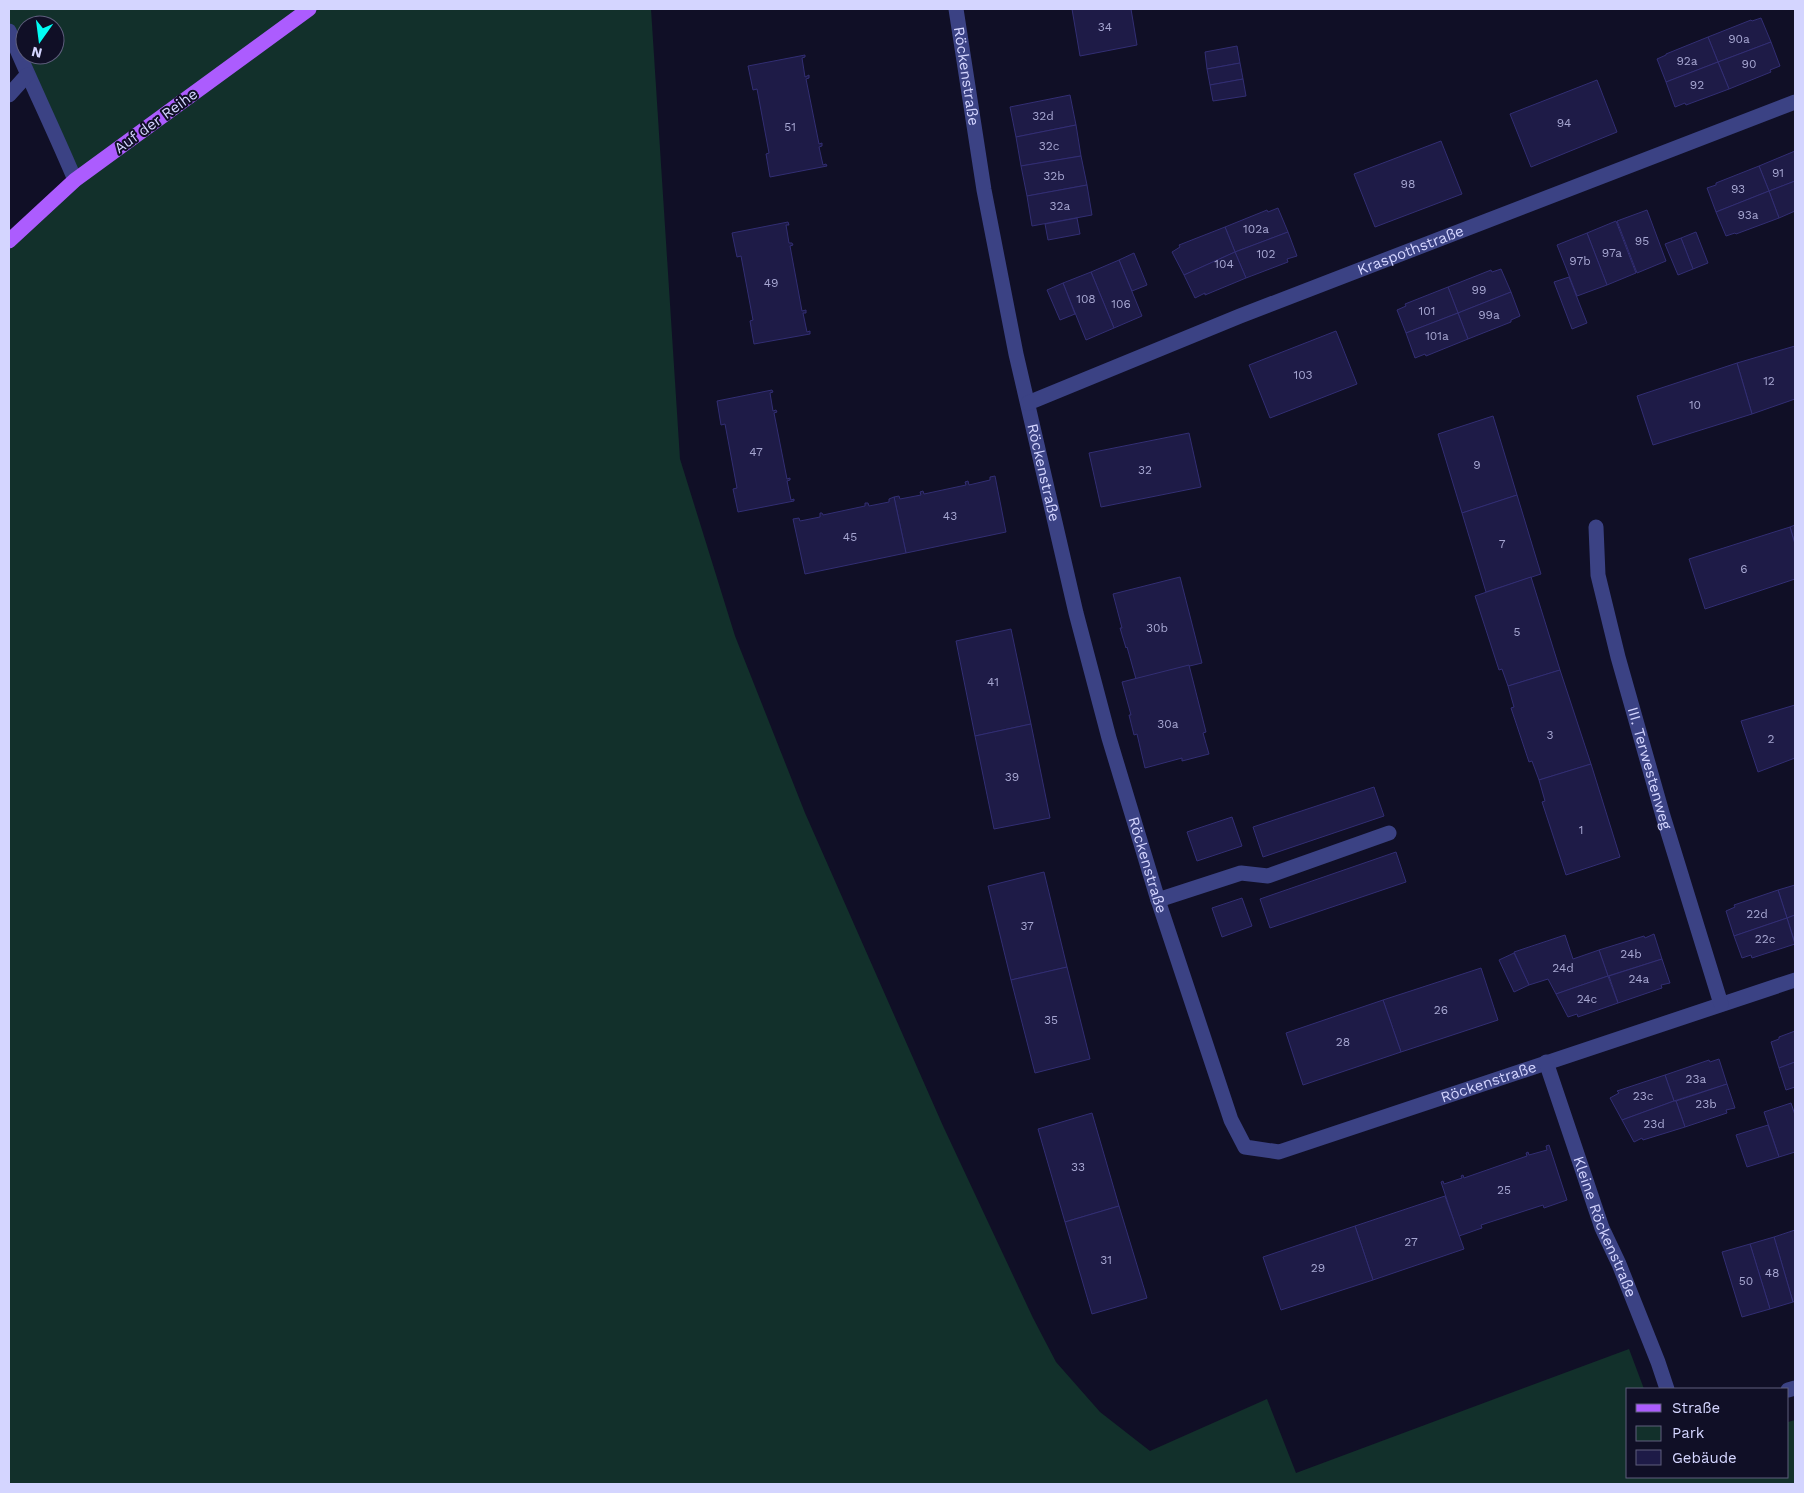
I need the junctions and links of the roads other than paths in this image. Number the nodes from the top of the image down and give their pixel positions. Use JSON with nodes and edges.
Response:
{"nodes":[{"id":1,"x":309,"y":9,"type":"edge"},
{"id":2,"x":956,"y":9,"type":"edge"},
{"id":3,"x":9,"y":31,"type":"edge"},
{"id":4,"x":27,"y":74,"type":"junction"},
{"id":5,"x":9,"y":95,"type":"edge"},
{"id":6,"x":1795,"y":102,"type":"edge"},
{"id":7,"x":75,"y":180,"type":"junction"},
{"id":8,"x":9,"y":241,"type":"edge"},
{"id":9,"x":1028,"y":403,"type":"junction"},
{"id":10,"x":1596,"y":527,"type":"dead end"},
{"id":11,"x":1389,"y":833,"type":"dead end"},
{"id":12,"x":1158,"y":900,"type":"junction"},
{"id":13,"x":1795,"y":980,"type":"edge"},
{"id":14,"x":1721,"y":1004,"type":"junction"},
{"id":15,"x":1546,"y":1062,"type":"junction"},
{"id":16,"x":1667,"y":1388,"type":"edge"}],
"edges":[{"from":1,"to":7,"type":"main road","name":"Auf der Reihe"},
{"from":2,"to":9,"type":"street","name":"Röckenstraße"},
{"from":3,"to":4,"type":"street"},
{"from":4,"to":5,"type":"street"},
{"from":4,"to":7,"type":"street"},
{"from":6,"to":9,"type":"street","name":"Kraspothstraße"},
{"from":7,"to":8,"type":"main road","name":"Auf der Reihe"},
{"from":9,"to":12,"type":"street","name":"Röckenstraße"},
{"from":10,"to":14,"type":"street","name":"III. Terwestenweg"},
{"from":11,"to":12,"type":"street"},
{"from":12,"to":15,"type":"street","name":"Röckenstraße"},
{"from":13,"to":14,"type":"street","name":"Röckenstraße"},
{"from":14,"to":15,"type":"street","name":"Röckenstraße"},
{"from":15,"to":16,"type":"street","name":"Kleine Röckenstraße"}]}
